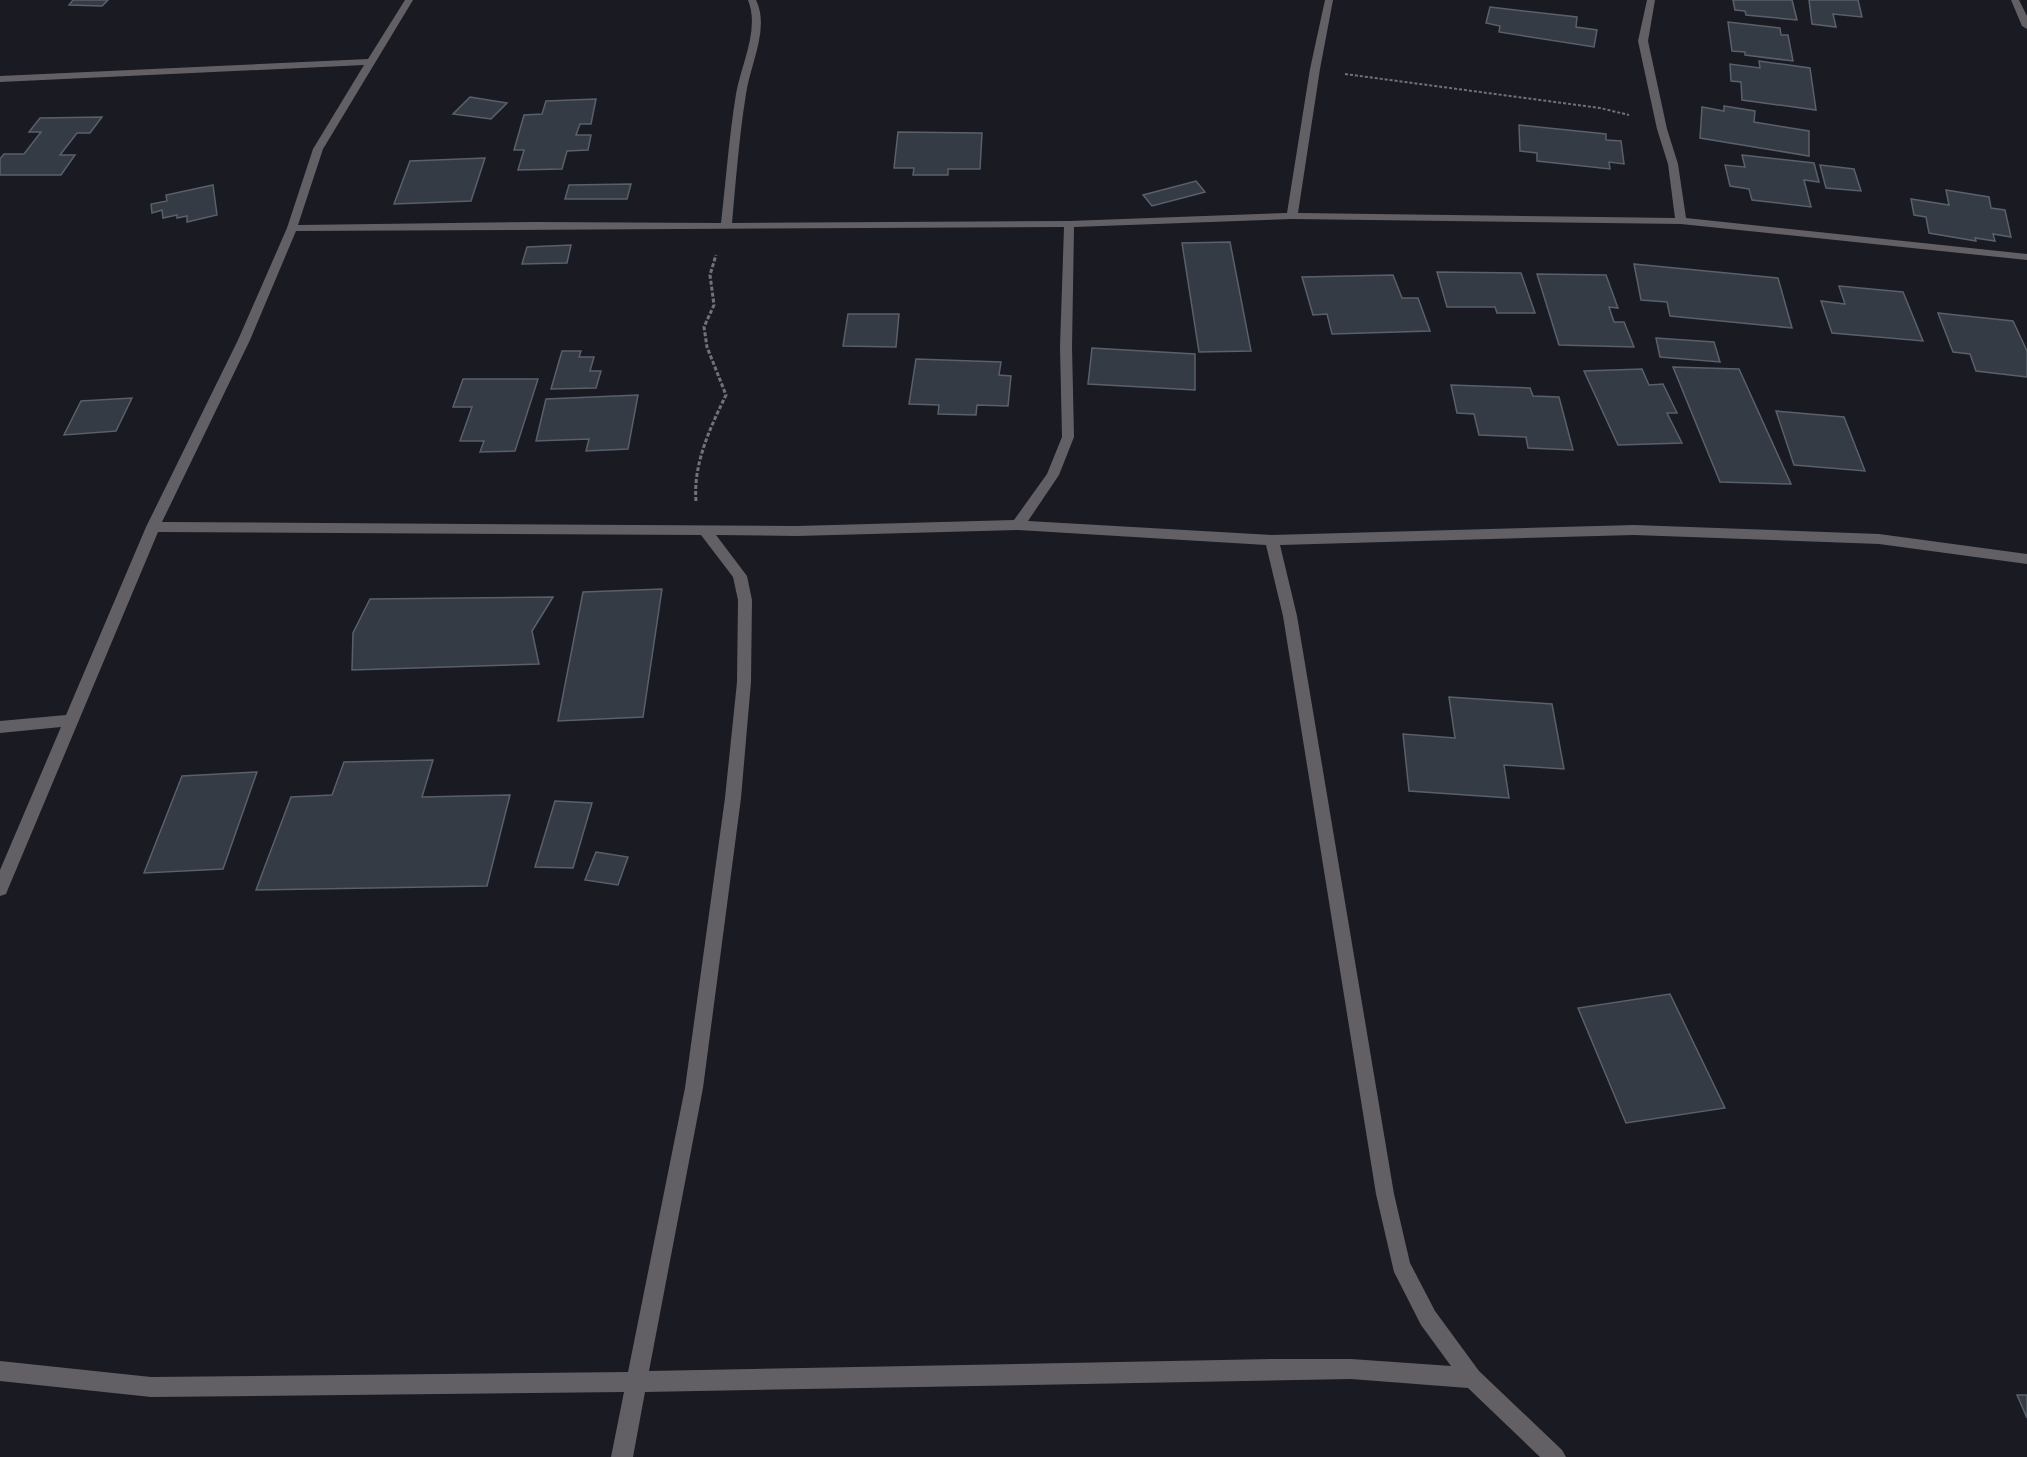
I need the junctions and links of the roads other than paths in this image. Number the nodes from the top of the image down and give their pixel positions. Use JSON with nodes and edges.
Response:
{"nodes":[{"id":1,"x":409,"y":0,"type":"edge"},
{"id":2,"x":752,"y":0,"type":"edge"},
{"id":3,"x":1329,"y":0,"type":"edge"},
{"id":4,"x":1651,"y":0,"type":"edge"},
{"id":5,"x":2015,"y":0,"type":"edge"},
{"id":6,"x":2027,"y":26,"type":"edge"},
{"id":7,"x":373,"y":62,"type":"junction"},
{"id":8,"x":0,"y":79,"type":"edge"},
{"id":9,"x":1292,"y":216,"type":"junction"},
{"id":10,"x":1681,"y":221,"type":"junction"},
{"id":11,"x":1069,"y":224,"type":"junction"},
{"id":12,"x":726,"y":226,"type":"junction"},
{"id":13,"x":292,"y":228,"type":"junction"},
{"id":14,"x":2027,"y":258,"type":"edge"},
{"id":15,"x":1018,"y":525,"type":"junction"},
{"id":16,"x":153,"y":527,"type":"junction"},
{"id":17,"x":704,"y":530,"type":"junction"},
{"id":18,"x":1272,"y":540,"type":"junction"},
{"id":19,"x":2027,"y":559,"type":"edge"},
{"id":20,"x":73,"y":720,"type":"junction"},
{"id":21,"x":0,"y":727,"type":"edge"},
{"id":22,"x":0,"y":889,"type":"edge"},
{"id":23,"x":0,"y":1371,"type":"edge"},
{"id":24,"x":1472,"y":1378,"type":"junction"},
{"id":25,"x":635,"y":1382,"type":"junction"},
{"id":26,"x":622,"y":1457,"type":"edge"},
{"id":27,"x":1555,"y":1457,"type":"edge"}],
"edges":[{"from":1,"to":7,"type":"street"},
{"from":2,"to":12,"type":"street"},
{"from":3,"to":9,"type":"street"},
{"from":4,"to":10,"type":"street"},
{"from":5,"to":6,"type":"street"},
{"from":7,"to":8,"type":"street"},
{"from":7,"to":13,"type":"street"},
{"from":9,"to":10,"type":"street"},
{"from":9,"to":11,"type":"street"},
{"from":10,"to":14,"type":"street"},
{"from":11,"to":12,"type":"street"},
{"from":11,"to":15,"type":"street"},
{"from":12,"to":13,"type":"street"},
{"from":13,"to":16,"type":"street"},
{"from":15,"to":17,"type":"street"},
{"from":15,"to":18,"type":"street"},
{"from":16,"to":17,"type":"street"},
{"from":16,"to":20,"type":"street"},
{"from":17,"to":25,"type":"street"},
{"from":18,"to":19,"type":"street"},
{"from":18,"to":24,"type":"street"},
{"from":20,"to":21,"type":"street"},
{"from":20,"to":22,"type":"street"},
{"from":23,"to":25,"type":"street"},
{"from":24,"to":25,"type":"street"},
{"from":24,"to":27,"type":"street"},
{"from":25,"to":26,"type":"street"}]}
